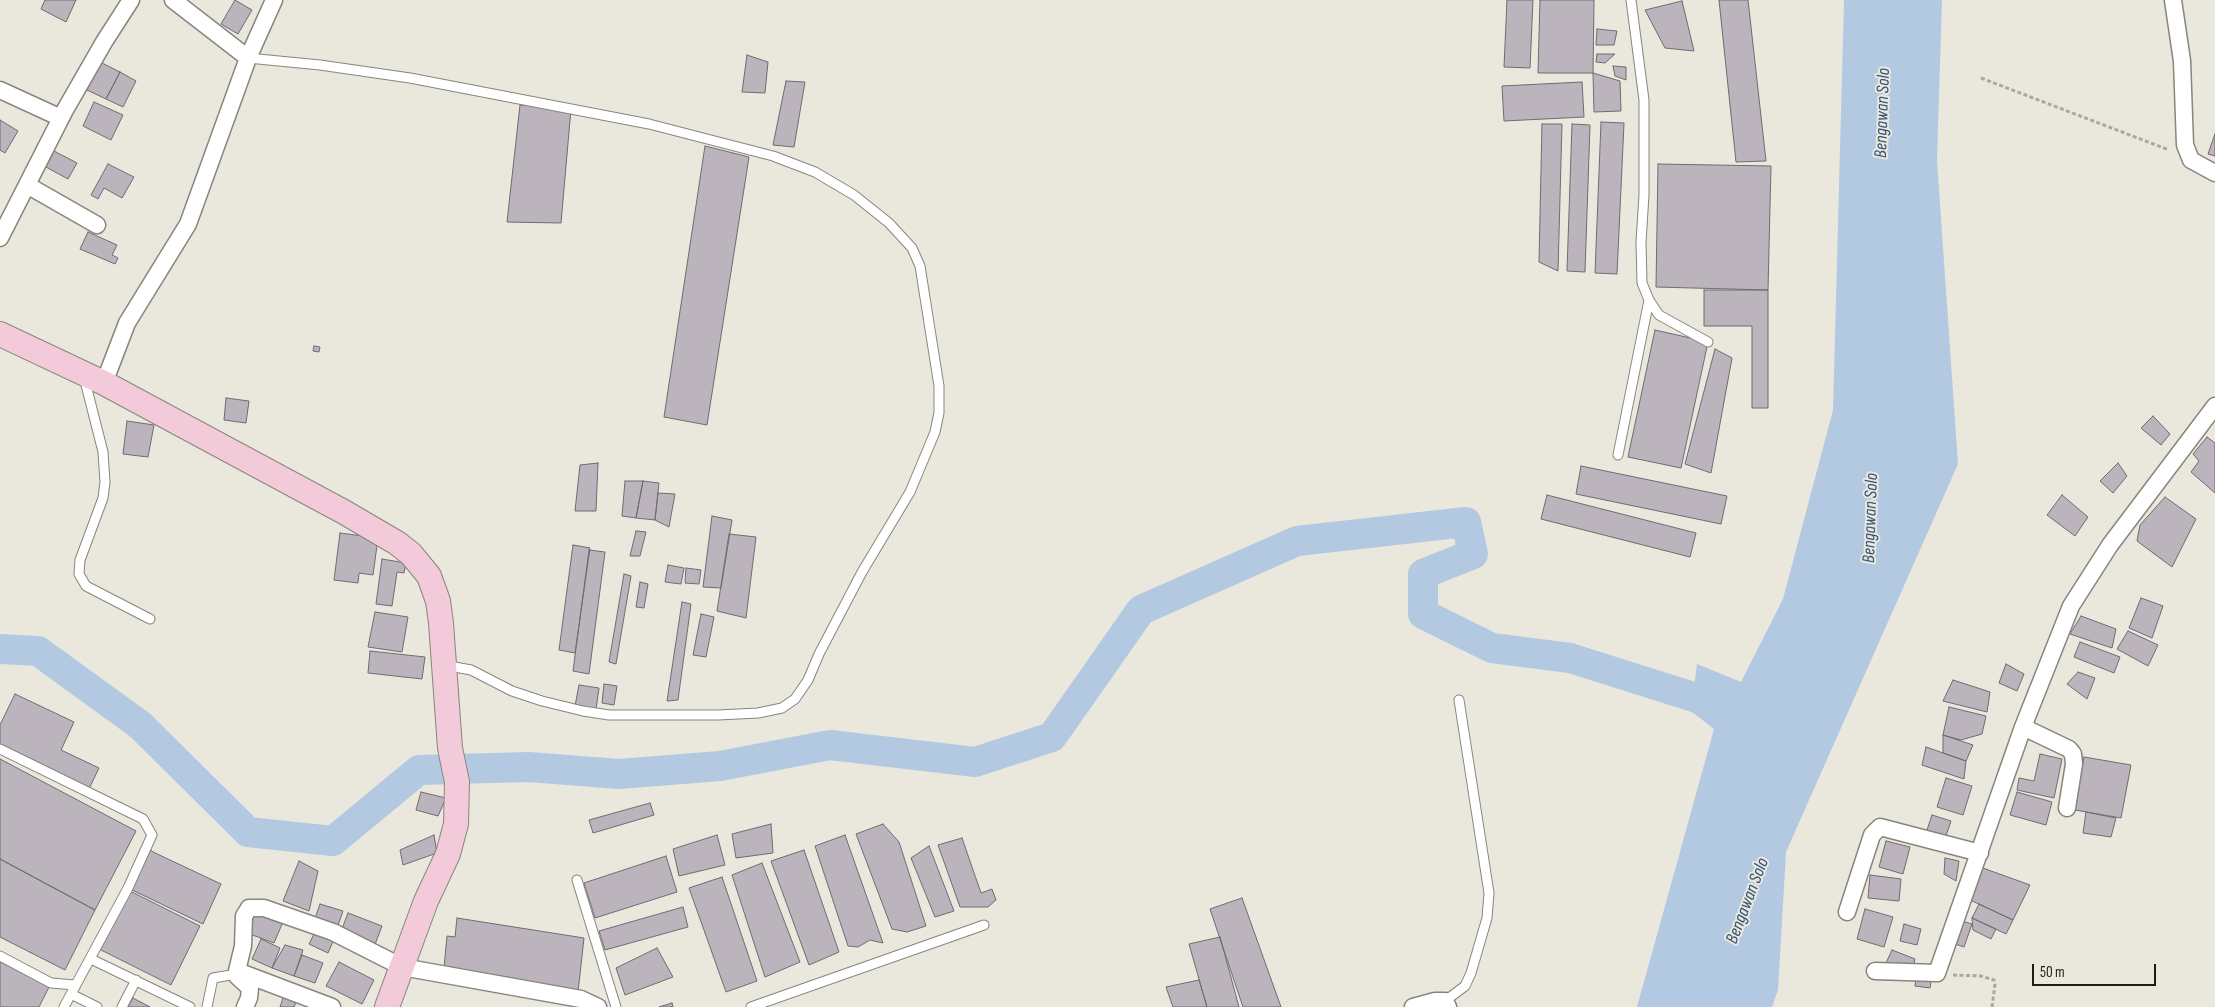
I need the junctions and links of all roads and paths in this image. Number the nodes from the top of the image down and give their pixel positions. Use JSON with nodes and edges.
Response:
{"nodes":[{"id":1,"x":132,"y":0,"type":"edge"},
{"id":2,"x":172,"y":0,"type":"edge"},
{"id":3,"x":274,"y":0,"type":"edge"},
{"id":4,"x":1631,"y":0,"type":"edge"},
{"id":5,"x":2173,"y":0,"type":"edge"},
{"id":6,"x":248,"y":58,"type":"junction"},
{"id":7,"x":1982,"y":78,"type":"dead end"},
{"id":8,"x":0,"y":90,"type":"edge"},
{"id":9,"x":61,"y":118,"type":"junction"},
{"id":10,"x":2187,"y":152,"type":"junction"},
{"id":11,"x":2215,"y":173,"type":"edge"},
{"id":12,"x":27,"y":185,"type":"junction"},
{"id":13,"x":97,"y":225,"type":"dead end"},
{"id":14,"x":0,"y":238,"type":"edge"},
{"id":15,"x":1649,"y":300,"type":"junction"},
{"id":16,"x":0,"y":334,"type":"edge"},
{"id":17,"x":1708,"y":342,"type":"dead end"},
{"id":18,"x":94,"y":378,"type":"junction"},
{"id":19,"x":2215,"y":406,"type":"edge"},
{"id":20,"x":1618,"y":455,"type":"dead end"},
{"id":21,"x":150,"y":618,"type":"dead end"},
{"id":22,"x":444,"y":664,"type":"junction"},
{"id":23,"x":1459,"y":700,"type":"dead end"},
{"id":24,"x":2023,"y":727,"type":"junction"},
{"id":25,"x":0,"y":749,"type":"edge"},
{"id":26,"x":2067,"y":808,"type":"dead end"},
{"id":27,"x":1980,"y":853,"type":"junction"},
{"id":28,"x":577,"y":880,"type":"dead end"},
{"id":29,"x":1847,"y":912,"type":"dead end"},
{"id":30,"x":984,"y":925,"type":"dead end"},
{"id":31,"x":0,"y":956,"type":"edge"},
{"id":32,"x":90,"y":959,"type":"junction"},
{"id":33,"x":402,"y":968,"type":"junction"},
{"id":34,"x":1875,"y":971,"type":"dead end"},
{"id":35,"x":1937,"y":973,"type":"junction"},
{"id":36,"x":237,"y":974,"type":"junction"},
{"id":37,"x":136,"y":980,"type":"junction"},
{"id":38,"x":73,"y":990,"type":"junction"},
{"id":39,"x":1446,"y":1004,"type":"edge"},
{"id":40,"x":64,"y":1007,"type":"edge"},
{"id":41,"x":97,"y":1007,"type":"edge"},
{"id":42,"x":122,"y":1007,"type":"edge"},
{"id":43,"x":190,"y":1007,"type":"edge"},
{"id":44,"x":207,"y":1007,"type":"edge"},
{"id":45,"x":245,"y":1007,"type":"edge"},
{"id":46,"x":332,"y":1007,"type":"edge"},
{"id":47,"x":387,"y":1007,"type":"edge"},
{"id":48,"x":598,"y":1007,"type":"edge"},
{"id":49,"x":616,"y":1007,"type":"edge"},
{"id":50,"x":751,"y":1007,"type":"edge"},
{"id":51,"x":1413,"y":1007,"type":"edge"},
{"id":52,"x":1992,"y":1007,"type":"edge"}],
"edges":[{"from":1,"to":9,"type":"street"},
{"from":2,"to":6,"type":"street"},
{"from":3,"to":6,"type":"street"},
{"from":4,"to":15,"type":"lane"},
{"from":5,"to":10,"type":"street"},
{"from":6,"to":18,"type":"street"},
{"from":6,"to":22,"type":"lane"},
{"from":7,"to":10,"type":"path"},
{"from":8,"to":9,"type":"street"},
{"from":9,"to":12,"type":"street"},
{"from":10,"to":11,"type":"street"},
{"from":12,"to":13,"type":"street"},
{"from":12,"to":14,"type":"street"},
{"from":15,"to":17,"type":"lane"},
{"from":15,"to":20,"type":"lane"},
{"from":16,"to":18,"type":"street"},
{"from":18,"to":21,"type":"lane"},
{"from":18,"to":22,"type":"street"},
{"from":19,"to":24,"type":"street"},
{"from":22,"to":33,"type":"street"},
{"from":23,"to":39,"type":"lane"},
{"from":24,"to":26,"type":"street"},
{"from":24,"to":27,"type":"street"},
{"from":25,"to":32,"type":"lane"},
{"from":27,"to":29,"type":"street"},
{"from":27,"to":35,"type":"street"},
{"from":28,"to":49,"type":"lane"},
{"from":30,"to":50,"type":"lane"},
{"from":31,"to":38,"type":"lane"},
{"from":32,"to":37,"type":"lane"},
{"from":32,"to":38,"type":"lane"},
{"from":33,"to":36,"type":"street"},
{"from":33,"to":47,"type":"street"},
{"from":33,"to":48,"type":"street"},
{"from":34,"to":35,"type":"street"},
{"from":35,"to":52,"type":"path"},
{"from":36,"to":44,"type":"lane"},
{"from":36,"to":45,"type":"street"},
{"from":36,"to":46,"type":"street"},
{"from":37,"to":42,"type":"lane"},
{"from":37,"to":43,"type":"lane"},
{"from":38,"to":40,"type":"lane"},
{"from":38,"to":41,"type":"lane"},
{"from":39,"to":51,"type":"street"}]}
